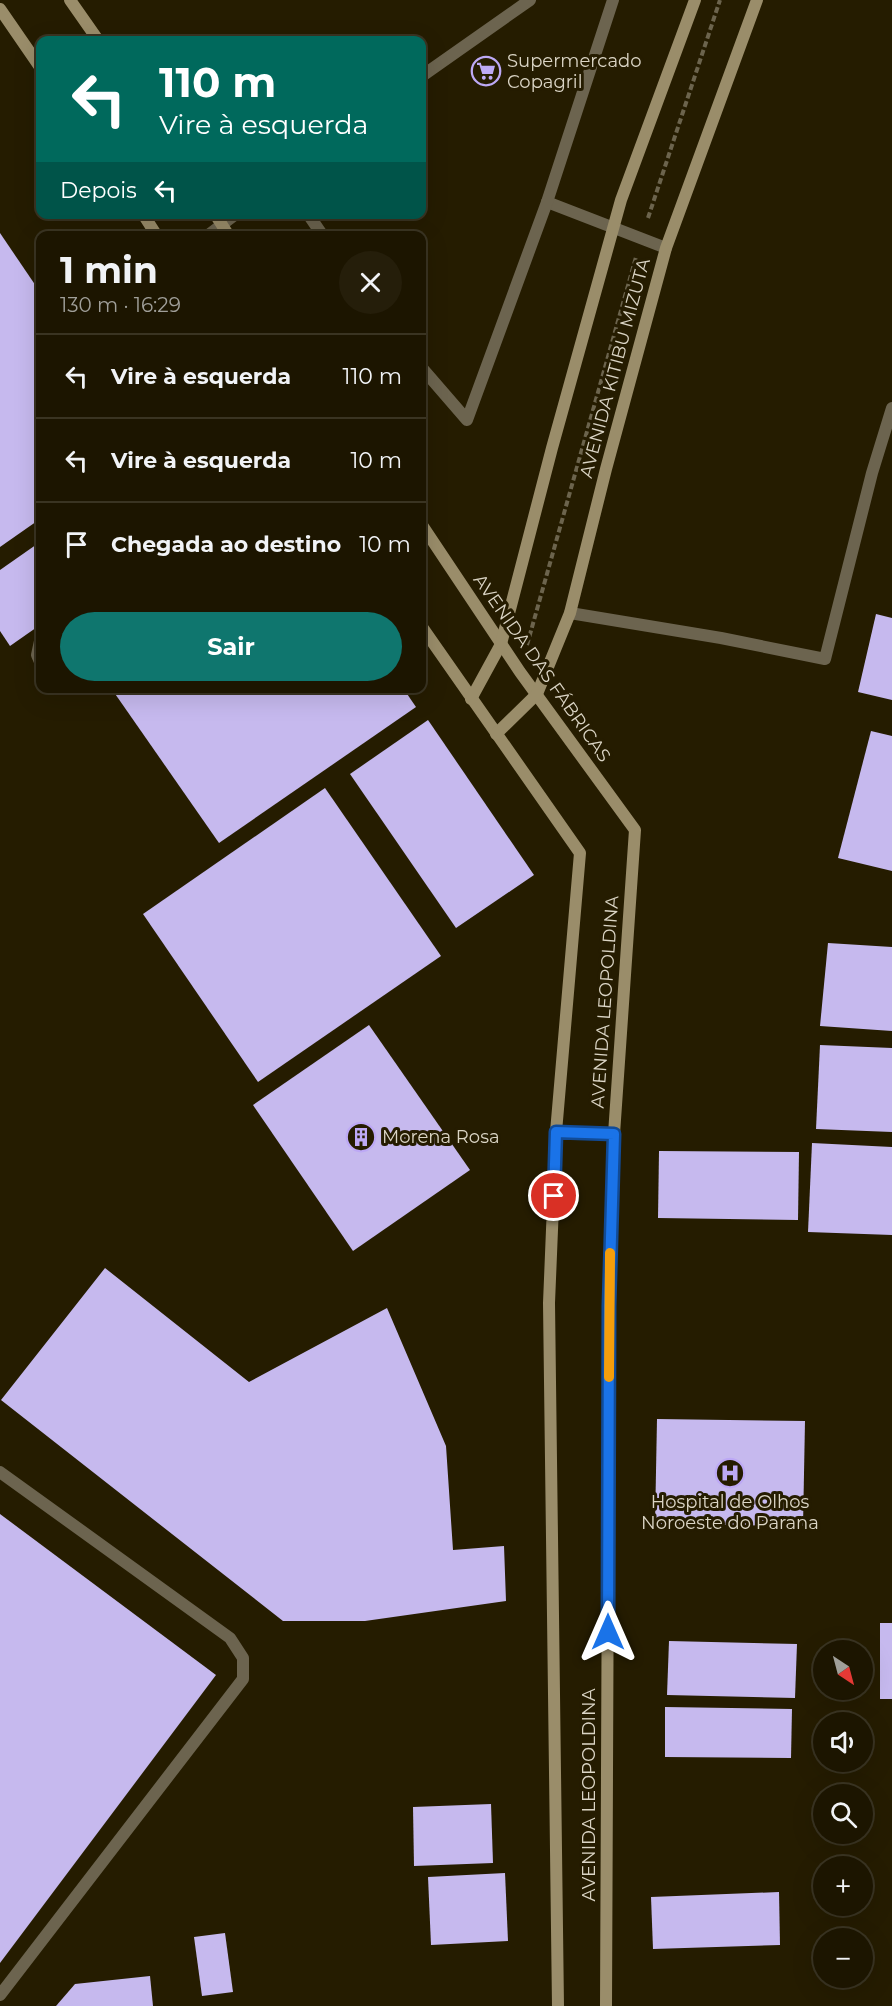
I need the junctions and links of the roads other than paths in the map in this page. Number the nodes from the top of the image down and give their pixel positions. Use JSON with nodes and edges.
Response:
{"nodes":[{"id":1,"x":70,"y":0,"type":"edge"},
{"id":2,"x":530,"y":0,"type":"edge"},
{"id":3,"x":613,"y":0,"type":"edge"},
{"id":4,"x":695,"y":0,"type":"edge"},
{"id":5,"x":757,"y":0,"type":"edge"},
{"id":6,"x":0,"y":9,"type":"edge"},
{"id":7,"x":95,"y":36,"type":"edge"},
{"id":8,"x":36,"y":61,"type":"edge"},
{"id":9,"x":426,"y":73,"type":"edge"},
{"id":10,"x":547,"y":202,"type":"junction"},
{"id":11,"x":613,"y":228,"type":"junction"},
{"id":12,"x":666,"y":248,"type":"junction"},
{"id":13,"x":426,"y":373,"type":"edge"},
{"id":14,"x":892,"y":408,"type":"edge"},
{"id":15,"x":426,"y":531,"type":"edge"},
{"id":16,"x":570,"y":613,"type":"junction"},
{"id":17,"x":426,"y":633,"type":"edge"},
{"id":18,"x":501,"y":644,"type":"junction"},
{"id":19,"x":537,"y":694,"type":"junction"},
{"id":20,"x":471,"y":699,"type":"junction"},
{"id":21,"x":496,"y":734,"type":"junction"},
{"id":22,"x":636,"y":830,"type":"joint"},
{"id":23,"x":556,"y":1132,"type":"junction"},
{"id":24,"x":614,"y":1134,"type":"junction"},
{"id":25,"x":0,"y":1472,"type":"edge"},
{"id":26,"x":0,"y":1995,"type":"edge"},
{"id":27,"x":558,"y":2006,"type":"edge"},
{"id":28,"x":606,"y":2006,"type":"edge"}],
"edges":[{"from":1,"to":7,"type":"street"},
{"from":2,"to":9,"type":"street"},
{"from":3,"to":10,"type":"street"},
{"from":4,"to":11,"type":"street"},
{"from":5,"to":12,"type":"street","name":"AVENIDA KITIBU MIZUTA"},
{"from":6,"to":8,"type":"street"},
{"from":10,"to":11,"type":"street"},
{"from":10,"to":13,"type":"street"},
{"from":11,"to":12,"type":"street"},
{"from":11,"to":18,"type":"street"},
{"from":12,"to":16,"type":"street","name":"AVENIDA KITIBU MIZUTA"},
{"from":14,"to":16,"type":"street"},
{"from":15,"to":18,"type":"street","name":"AVENIDA DAS FÁBRICAS"},
{"from":16,"to":19,"type":"street","name":"AVENIDA KITIBU MIZUTA"},
{"from":17,"to":20,"type":"street"},
{"from":18,"to":19,"type":"street","name":"AVENIDA DAS FÁBRICAS"},
{"from":18,"to":20,"type":"street"},
{"from":19,"to":21,"type":"street","name":"AVENIDA KITIBU MIZUTA"},
{"from":19,"to":22,"type":"street","name":"AVENIDA DAS FÁBRICAS"},
{"from":20,"to":21,"type":"street"},
{"from":21,"to":23,"type":"street","name":"AVENIDA LEOPOLDINA"},
{"from":22,"to":24,"type":"street","name":"AVENIDA LEOPOLDINA"},
{"from":23,"to":24,"type":"street"},
{"from":23,"to":27,"type":"street","name":"AVENIDA LEOPOLDINA"},
{"from":24,"to":28,"type":"street","name":"AVENIDA LEOPOLDINA"},
{"from":25,"to":26,"type":"street"}]}
